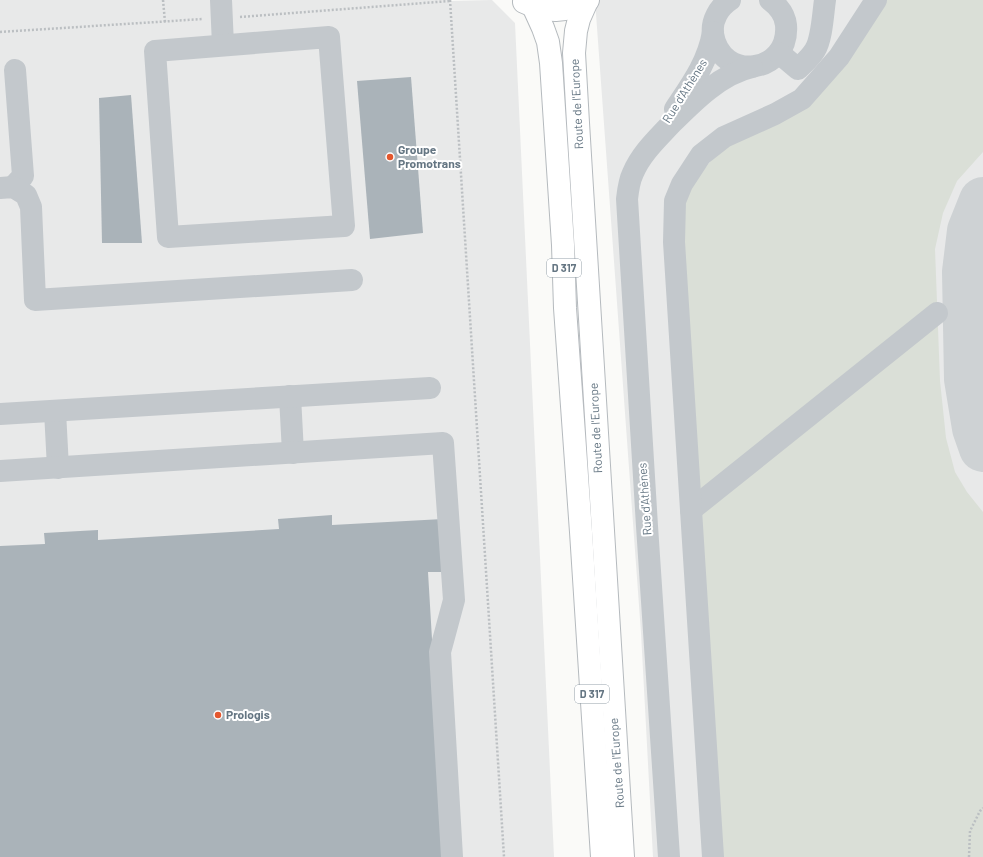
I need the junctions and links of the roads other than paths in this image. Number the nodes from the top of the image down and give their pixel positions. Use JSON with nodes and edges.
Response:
{"nodes":[{"id":1,"x":221,"y":0,"type":"edge"},
{"id":2,"x":587,"y":0,"type":"edge"},
{"id":3,"x":770,"y":0,"type":"edge"},
{"id":4,"x":825,"y":0,"type":"edge"},
{"id":5,"x":876,"y":0,"type":"edge"},
{"id":6,"x":726,"y":1,"type":"edge"},
{"id":7,"x":527,"y":3,"type":"edge"},
{"id":8,"x":713,"y":32,"type":"junction"},
{"id":9,"x":223,"y":45,"type":"junction"},
{"id":10,"x":779,"y":53,"type":"junction"},
{"id":11,"x":752,"y":67,"type":"junction"},
{"id":12,"x":15,"y":70,"type":"dead end"},
{"id":13,"x":650,"y":146,"type":"junction"},
{"id":14,"x":7,"y":188,"type":"edge"},
{"id":15,"x":352,"y":280,"type":"dead end"},
{"id":16,"x":937,"y":313,"type":"dead end"},
{"id":17,"x":430,"y":388,"type":"dead end"},
{"id":18,"x":290,"y":396,"type":"junction"},
{"id":19,"x":55,"y":411,"type":"junction"},
{"id":20,"x":0,"y":414,"type":"edge"},
{"id":21,"x":293,"y":453,"type":"junction"},
{"id":22,"x":58,"y":468,"type":"junction"},
{"id":23,"x":0,"y":471,"type":"edge"},
{"id":24,"x":691,"y":510,"type":"junction"},
{"id":25,"x":452,"y":857,"type":"edge"},
{"id":26,"x":602,"y":857,"type":"edge"},
{"id":27,"x":623,"y":857,"type":"edge"},
{"id":28,"x":669,"y":857,"type":"edge"},
{"id":29,"x":713,"y":857,"type":"edge"}],
"edges":[{"from":1,"to":9,"type":"street"},
{"from":2,"to":7,"type":"main road"},
{"from":2,"to":27,"type":"main road","name":"Route de l'Europe","number":"D 317"},
{"from":3,"to":10,"type":"street"},
{"from":4,"to":10,"type":"street"},
{"from":5,"to":24,"type":"street"},
{"from":6,"to":8,"type":"street","name":"Rue d'Athènes"},
{"from":7,"to":26,"type":"main road","name":"Route de l'Europe","number":"D 317"},
{"from":8,"to":11,"type":"street"},
{"from":8,"to":13,"type":"street","name":"Rue d'Athènes"},
{"from":9,"to":9,"type":"street"},
{"from":10,"to":11,"type":"street","name":"Rue d'Athènes"},
{"from":11,"to":13,"type":"street","name":"Rue d'Athènes"},
{"from":12,"to":14,"type":"street"},
{"from":13,"to":28,"type":"street","name":"Rue d'Athènes"},
{"from":14,"to":15,"type":"street"},
{"from":16,"to":24,"type":"street"},
{"from":17,"to":18,"type":"street"},
{"from":18,"to":19,"type":"street"},
{"from":18,"to":21,"type":"street"},
{"from":19,"to":20,"type":"street"},
{"from":19,"to":22,"type":"street"},
{"from":21,"to":22,"type":"street"},
{"from":21,"to":25,"type":"street"},
{"from":22,"to":23,"type":"street"},
{"from":24,"to":29,"type":"street"}]}
